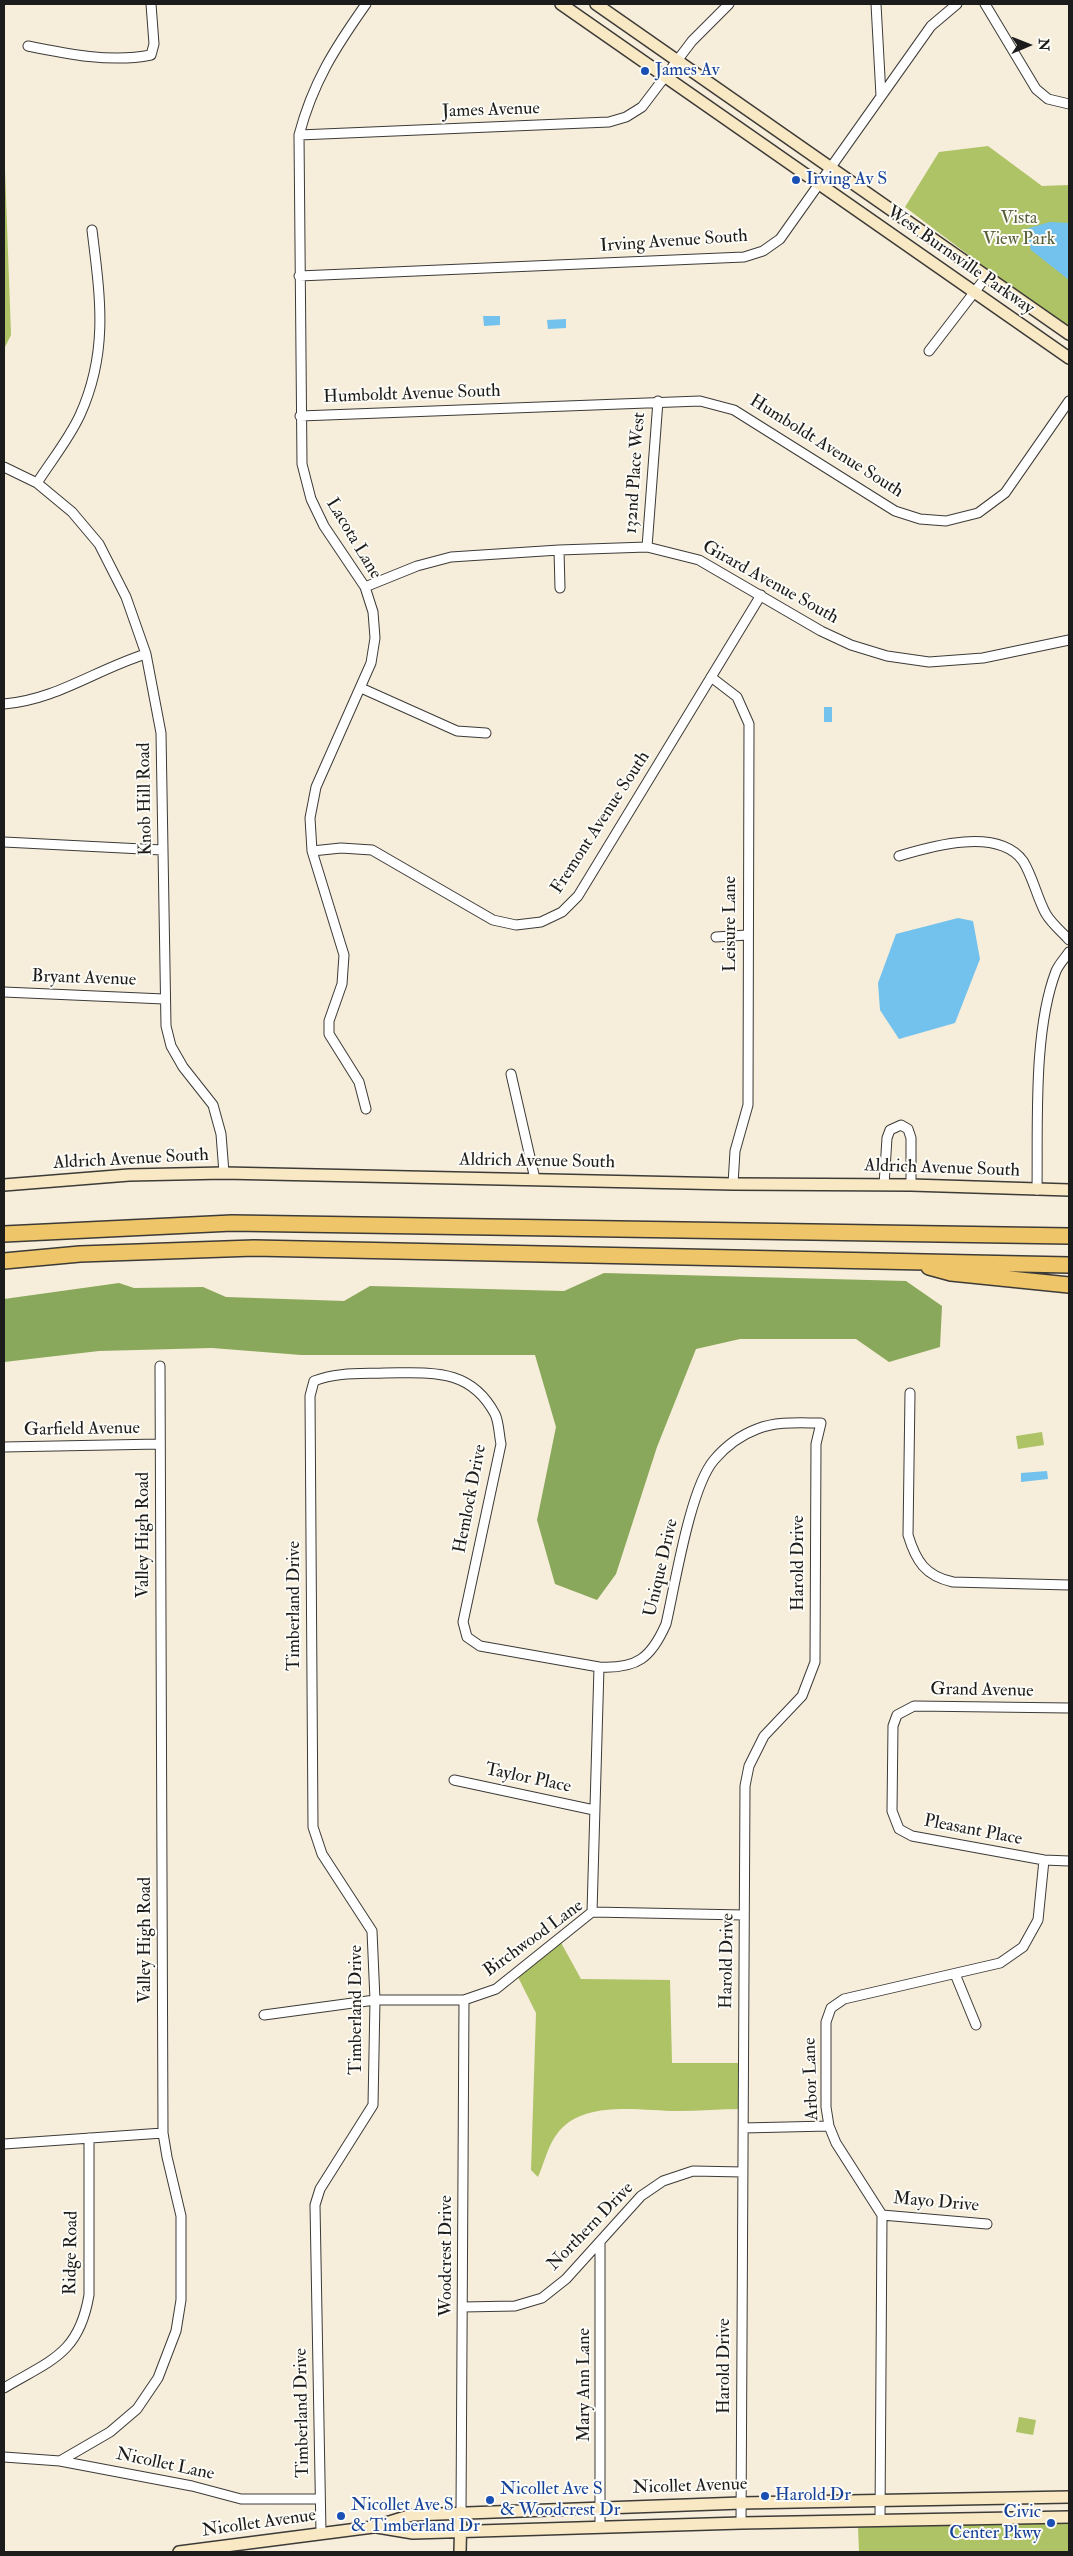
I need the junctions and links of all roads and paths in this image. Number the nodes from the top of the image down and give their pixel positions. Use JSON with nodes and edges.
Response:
{"nodes":[{"id":1,"x":151,"y":4,"type":"edge"},
{"id":2,"x":366,"y":4,"type":"edge"},
{"id":3,"x":561,"y":4,"type":"edge"},
{"id":4,"x":596,"y":4,"type":"edge"},
{"id":5,"x":729,"y":4,"type":"edge"},
{"id":6,"x":876,"y":4,"type":"edge"},
{"id":7,"x":957,"y":4,"type":"edge"},
{"id":8,"x":984,"y":4,"type":"edge"},
{"id":9,"x":28,"y":46,"type":"dead end"},
{"id":10,"x":678,"y":61,"type":"junction"},
{"id":11,"x":666,"y":76,"type":"junction"},
{"id":12,"x":881,"y":96,"type":"junction"},
{"id":13,"x":1069,"y":104,"type":"edge"},
{"id":14,"x":299,"y":135,"type":"junction"},
{"id":15,"x":832,"y":168,"type":"junction"},
{"id":16,"x":820,"y":185,"type":"junction"},
{"id":17,"x":92,"y":230,"type":"dead end"},
{"id":18,"x":299,"y":276,"type":"junction"},
{"id":19,"x":986,"y":277,"type":"junction"},
{"id":20,"x":974,"y":292,"type":"junction"},
{"id":21,"x":1069,"y":334,"type":"edge"},
{"id":22,"x":929,"y":351,"type":"dead end"},
{"id":23,"x":1069,"y":358,"type":"edge"},
{"id":24,"x":1069,"y":401,"type":"edge"},
{"id":25,"x":658,"y":402,"type":"junction"},
{"id":26,"x":300,"y":416,"type":"junction"},
{"id":27,"x":4,"y":467,"type":"edge"},
{"id":28,"x":37,"y":484,"type":"junction"},
{"id":29,"x":647,"y":547,"type":"junction"},
{"id":30,"x":559,"y":550,"type":"junction"},
{"id":31,"x":366,"y":587,"type":"junction"},
{"id":32,"x":560,"y":588,"type":"dead end"},
{"id":33,"x":761,"y":595,"type":"junction"},
{"id":34,"x":1069,"y":640,"type":"edge"},
{"id":35,"x":146,"y":654,"type":"junction"},
{"id":36,"x":711,"y":677,"type":"junction"},
{"id":37,"x":361,"y":688,"type":"junction"},
{"id":38,"x":4,"y":704,"type":"edge"},
{"id":39,"x":486,"y":733,"type":"dead end"},
{"id":40,"x":4,"y":842,"type":"edge"},
{"id":41,"x":162,"y":850,"type":"junction"},
{"id":42,"x":312,"y":851,"type":"junction"},
{"id":43,"x":899,"y":856,"type":"dead end"},
{"id":44,"x":747,"y":935,"type":"junction"},
{"id":45,"x":716,"y":937,"type":"dead end"},
{"id":46,"x":1069,"y":940,"type":"edge"},
{"id":47,"x":1069,"y":952,"type":"edge"},
{"id":48,"x":4,"y":992,"type":"edge"},
{"id":49,"x":164,"y":999,"type":"junction"},
{"id":50,"x":511,"y":1074,"type":"dead end"},
{"id":51,"x":366,"y":1109,"type":"dead end"},
{"id":52,"x":224,"y":1173,"type":"junction"},
{"id":53,"x":535,"y":1180,"type":"junction"},
{"id":54,"x":4,"y":1184,"type":"edge"},
{"id":55,"x":733,"y":1184,"type":"junction"},
{"id":56,"x":884,"y":1185,"type":"junction"},
{"id":57,"x":911,"y":1185,"type":"junction"},
{"id":58,"x":1037,"y":1190,"type":"junction"},
{"id":59,"x":1069,"y":1190,"type":"edge"},
{"id":60,"x":1069,"y":1226,"type":"edge"},
{"id":61,"x":944,"y":1233,"type":"junction"},
{"id":62,"x":4,"y":1234,"type":"edge"},
{"id":63,"x":1069,"y":1236,"type":"edge"},
{"id":64,"x":909,"y":1260,"type":"junction"},
{"id":65,"x":4,"y":1261,"type":"edge"},
{"id":66,"x":1069,"y":1265,"type":"edge"},
{"id":67,"x":1069,"y":1285,"type":"edge"},
{"id":68,"x":160,"y":1366,"type":"dead end"},
{"id":69,"x":910,"y":1393,"type":"dead end"},
{"id":70,"x":310,"y":1396,"type":"joint"},
{"id":71,"x":821,"y":1423,"type":"joint"},
{"id":72,"x":160,"y":1444,"type":"junction"},
{"id":73,"x":4,"y":1447,"type":"edge"},
{"id":74,"x":1069,"y":1585,"type":"edge"},
{"id":75,"x":599,"y":1667,"type":"junction"},
{"id":76,"x":1069,"y":1708,"type":"edge"},
{"id":77,"x":897,"y":1714,"type":"joint"},
{"id":78,"x":454,"y":1780,"type":"dead end"},
{"id":79,"x":594,"y":1810,"type":"junction"},
{"id":80,"x":1044,"y":1860,"type":"junction"},
{"id":81,"x":1069,"y":1861,"type":"edge"},
{"id":82,"x":592,"y":1912,"type":"junction"},
{"id":83,"x":744,"y":1915,"type":"junction"},
{"id":84,"x":955,"y":1974,"type":"junction"},
{"id":85,"x":374,"y":2000,"type":"junction"},
{"id":86,"x":464,"y":2000,"type":"junction"},
{"id":87,"x":264,"y":2015,"type":"dead end"},
{"id":88,"x":976,"y":2025,"type":"dead end"},
{"id":89,"x":829,"y":2126,"type":"junction"},
{"id":90,"x":743,"y":2128,"type":"junction"},
{"id":91,"x":164,"y":2132,"type":"junction"},
{"id":92,"x":89,"y":2138,"type":"junction"},
{"id":93,"x":4,"y":2144,"type":"edge"},
{"id":94,"x":743,"y":2172,"type":"junction"},
{"id":95,"x":882,"y":2215,"type":"junction"},
{"id":96,"x":987,"y":2224,"type":"dead end"},
{"id":97,"x":600,"y":2243,"type":"junction"},
{"id":98,"x":463,"y":2307,"type":"junction"},
{"id":99,"x":4,"y":2388,"type":"edge"},
{"id":100,"x":4,"y":2457,"type":"edge"},
{"id":101,"x":60,"y":2461,"type":"junction"},
{"id":102,"x":1069,"y":2497,"type":"edge"},
{"id":103,"x":320,"y":2499,"type":"junction"},
{"id":104,"x":880,"y":2500,"type":"junction"},
{"id":105,"x":740,"y":2503,"type":"junction"},
{"id":106,"x":600,"y":2507,"type":"junction"},
{"id":107,"x":461,"y":2512,"type":"junction"},
{"id":108,"x":1069,"y":2517,"type":"edge"},
{"id":109,"x":880,"y":2520,"type":"junction"},
{"id":110,"x":741,"y":2523,"type":"junction"},
{"id":111,"x":600,"y":2526,"type":"junction"},
{"id":112,"x":373,"y":2527,"type":"junction"},
{"id":113,"x":460,"y":2531,"type":"junction"},
{"id":114,"x":321,"y":2533,"type":"junction"},
{"id":115,"x":179,"y":2552,"type":"edge"},
{"id":116,"x":460,"y":2552,"type":"edge"}],
"edges":[{"from":1,"to":9,"type":"street"},
{"from":2,"to":14,"type":"street","name":"Lacota Lane"},
{"from":3,"to":11,"type":"street","name":"West Burnsville Parkway"},
{"from":4,"to":10,"type":"street","name":"West Burnsville Parkway"},
{"from":5,"to":10,"type":"street","name":"James Avenue"},
{"from":6,"to":12,"type":"street"},
{"from":7,"to":12,"type":"street","name":"Irving Avenue South"},
{"from":8,"to":13,"type":"street"},
{"from":10,"to":11,"type":"street","name":"James Avenue"},
{"from":10,"to":15,"type":"street","name":"West Burnsville Parkway"},
{"from":11,"to":14,"type":"street","name":"James Avenue"},
{"from":11,"to":16,"type":"street","name":"West Burnsville Parkway"},
{"from":12,"to":15,"type":"street","name":"Irving Avenue South"},
{"from":14,"to":18,"type":"street","name":"Lacota Lane"},
{"from":15,"to":16,"type":"street","name":"Irving Avenue South"},
{"from":15,"to":19,"type":"street","name":"West Burnsville Parkway"},
{"from":16,"to":18,"type":"street","name":"Irving Avenue South"},
{"from":16,"to":20,"type":"street","name":"West Burnsville Parkway"},
{"from":17,"to":28,"type":"street"},
{"from":18,"to":26,"type":"street","name":"Lacota Lane"},
{"from":19,"to":20,"type":"street"},
{"from":19,"to":21,"type":"street","name":"West Burnsville Parkway"},
{"from":20,"to":22,"type":"street"},
{"from":20,"to":23,"type":"street","name":"West Burnsville Parkway"},
{"from":24,"to":25,"type":"street","name":"Humboldt Avenue South"},
{"from":25,"to":26,"type":"street","name":"Humboldt Avenue South"},
{"from":25,"to":29,"type":"street","name":"132nd Place West"},
{"from":26,"to":31,"type":"street","name":"Lacota Lane"},
{"from":27,"to":28,"type":"street","name":"Knob Hill Road"},
{"from":28,"to":35,"type":"street","name":"Knob Hill Road"},
{"from":29,"to":30,"type":"street","name":"Girard Avenue South"},
{"from":29,"to":33,"type":"street","name":"Girard Avenue South"},
{"from":30,"to":31,"type":"street","name":"Girard Avenue South"},
{"from":30,"to":32,"type":"street"},
{"from":31,"to":37,"type":"street","name":"Lacota Lane"},
{"from":33,"to":34,"type":"street","name":"Girard Avenue South"},
{"from":33,"to":36,"type":"street","name":"Fremont Avenue South"},
{"from":35,"to":38,"type":"street"},
{"from":35,"to":41,"type":"street","name":"Knob Hill Road"},
{"from":36,"to":42,"type":"street","name":"Fremont Avenue South"},
{"from":36,"to":44,"type":"street","name":"Leisure Lane"},
{"from":37,"to":39,"type":"street"},
{"from":37,"to":42,"type":"street","name":"Lacota Lane"},
{"from":40,"to":41,"type":"street"},
{"from":41,"to":49,"type":"street","name":"Knob Hill Road"},
{"from":42,"to":51,"type":"street","name":"Lacota Lane"},
{"from":43,"to":46,"type":"street"},
{"from":44,"to":45,"type":"street"},
{"from":44,"to":55,"type":"street","name":"Leisure Lane"},
{"from":47,"to":58,"type":"street"},
{"from":48,"to":49,"type":"street","name":"Bryant Avenue"},
{"from":49,"to":52,"type":"street","name":"Knob Hill Road"},
{"from":50,"to":53,"type":"street"},
{"from":52,"to":53,"type":"street","name":"Aldrich Avenue South"},
{"from":52,"to":54,"type":"street","name":"Aldrich Avenue South"},
{"from":53,"to":55,"type":"street","name":"Aldrich Avenue South"},
{"from":55,"to":56,"type":"street","name":"Aldrich Avenue South"},
{"from":56,"to":57,"type":"street","name":"Aldrich Avenue South"},
{"from":56,"to":57,"type":"street"},
{"from":57,"to":58,"type":"street","name":"Aldrich Avenue South"},
{"from":58,"to":59,"type":"street","name":"Aldrich Avenue South"},
{"from":60,"to":61,"type":"highway"},
{"from":61,"to":62,"type":"highway"},
{"from":61,"to":63,"type":"highway"},
{"from":64,"to":65,"type":"highway"},
{"from":64,"to":66,"type":"highway"},
{"from":64,"to":67,"type":"highway"},
{"from":68,"to":72,"type":"street","name":"Valley High Road"},
{"from":69,"to":74,"type":"street"},
{"from":70,"to":75,"type":"street","name":"Hemlock Drive"},
{"from":70,"to":85,"type":"street","name":"Timberland Drive"},
{"from":71,"to":75,"type":"street","name":"Unique Drive"},
{"from":71,"to":83,"type":"street","name":"Harold Drive"},
{"from":72,"to":73,"type":"street","name":"Garfield Avenue"},
{"from":72,"to":91,"type":"street","name":"Valley High Road"},
{"from":75,"to":79,"type":"street"},
{"from":76,"to":77,"type":"street","name":"Grand Avenue"},
{"from":77,"to":80,"type":"street","name":"Pleasant Place"},
{"from":78,"to":79,"type":"street","name":"Taylor Place"},
{"from":79,"to":82,"type":"street"},
{"from":80,"to":81,"type":"street","name":"Pleasant Place"},
{"from":80,"to":84,"type":"street","name":"Arbor Lane"},
{"from":82,"to":83,"type":"street","name":"Birchwood Lane"},
{"from":82,"to":86,"type":"street","name":"Birchwood Lane"},
{"from":83,"to":90,"type":"street","name":"Harold Drive"},
{"from":84,"to":88,"type":"street"},
{"from":84,"to":89,"type":"street","name":"Arbor Lane"},
{"from":85,"to":86,"type":"street","name":"Birchwood Lane"},
{"from":85,"to":87,"type":"street","name":"Birchwood Lane"},
{"from":85,"to":103,"type":"street","name":"Timberland Drive"},
{"from":86,"to":98,"type":"street","name":"Woodcrest Drive"},
{"from":89,"to":90,"type":"street"},
{"from":89,"to":95,"type":"street","name":"Arbor Lane"},
{"from":90,"to":94,"type":"street","name":"Harold Drive"},
{"from":91,"to":92,"type":"street"},
{"from":91,"to":101,"type":"street","name":"Valley High Road"},
{"from":92,"to":93,"type":"street"},
{"from":92,"to":99,"type":"street","name":"Ridge Road"},
{"from":94,"to":97,"type":"street","name":"Northern Drive"},
{"from":94,"to":105,"type":"street","name":"Harold Drive"},
{"from":95,"to":96,"type":"street","name":"Mayo Drive"},
{"from":95,"to":104,"type":"street"},
{"from":97,"to":98,"type":"street","name":"Northern Drive"},
{"from":97,"to":106,"type":"street","name":"Mary Ann Lane"},
{"from":98,"to":107,"type":"street","name":"Woodcrest Drive"},
{"from":100,"to":101,"type":"street","name":"Nicollet Lane"},
{"from":101,"to":103,"type":"street","name":"Nicollet Lane"},
{"from":102,"to":104,"type":"street","name":"Nicollet Avenue"},
{"from":103,"to":114,"type":"street","name":"Timberland Drive"},
{"from":104,"to":105,"type":"street","name":"Nicollet Avenue"},
{"from":104,"to":109,"type":"street"},
{"from":105,"to":106,"type":"street","name":"Nicollet Avenue"},
{"from":105,"to":110,"type":"street","name":"Harold Drive"},
{"from":106,"to":107,"type":"street","name":"Nicollet Avenue"},
{"from":106,"to":111,"type":"street","name":"Mary Ann Lane"},
{"from":107,"to":112,"type":"street","name":"Nicollet Avenue"},
{"from":107,"to":113,"type":"street"},
{"from":108,"to":109,"type":"street","name":"Nicollet Avenue"},
{"from":109,"to":110,"type":"street","name":"Nicollet Avenue"},
{"from":110,"to":111,"type":"street","name":"Nicollet Avenue"},
{"from":111,"to":113,"type":"street","name":"Nicollet Avenue"},
{"from":112,"to":113,"type":"street","name":"Nicollet Avenue"},
{"from":112,"to":114,"type":"street","name":"Nicollet Avenue"},
{"from":113,"to":116,"type":"street"},
{"from":114,"to":115,"type":"street","name":"Nicollet Avenue"}]}
